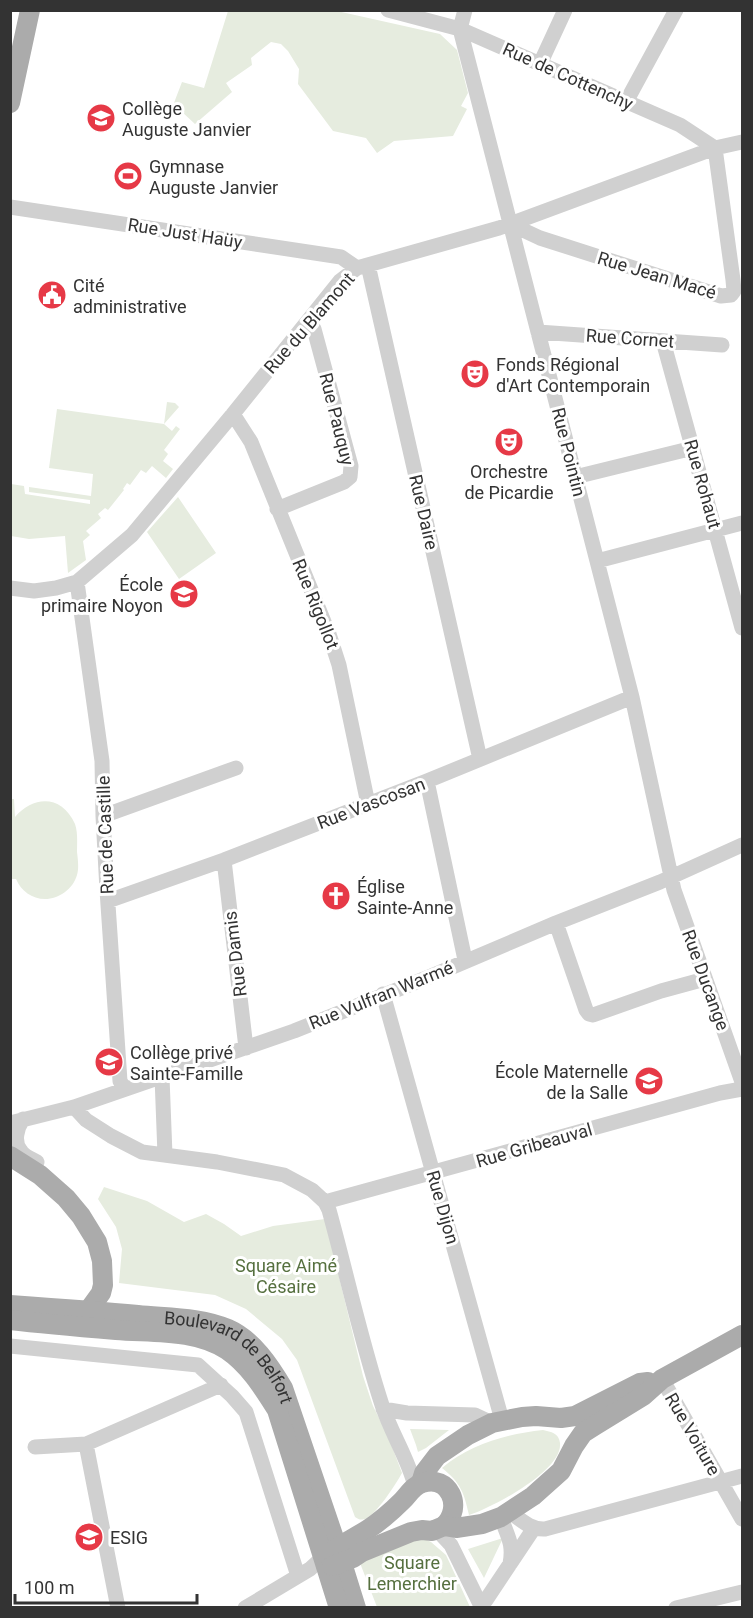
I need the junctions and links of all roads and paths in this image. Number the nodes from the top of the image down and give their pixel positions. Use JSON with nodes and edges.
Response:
{"nodes":[{"id":1,"x":17,"y":10,"type":"edge"},
{"id":2,"x":30,"y":10,"type":"edge"},
{"id":3,"x":388,"y":10,"type":"edge"},
{"id":4,"x":465,"y":10,"type":"edge"},
{"id":5,"x":565,"y":10,"type":"edge"},
{"id":6,"x":676,"y":10,"type":"edge"},
{"id":7,"x":460,"y":29,"type":"junction"},
{"id":8,"x":10,"y":44,"type":"edge"},
{"id":9,"x":540,"y":64,"type":"junction"},
{"id":10,"x":626,"y":102,"type":"junction"},
{"id":11,"x":10,"y":103,"type":"edge"},
{"id":12,"x":742,"y":142,"type":"edge"},
{"id":13,"x":715,"y":148,"type":"junction"},
{"id":14,"x":10,"y":207,"type":"edge"},
{"id":15,"x":510,"y":224,"type":"junction"},
{"id":16,"x":362,"y":266,"type":"junction"},
{"id":17,"x":308,"y":321,"type":"junction"},
{"id":18,"x":538,"y":332,"type":"junction"},
{"id":19,"x":663,"y":341,"type":"junction"},
{"id":20,"x":722,"y":345,"type":"dead end"},
{"id":21,"x":233,"y":414,"type":"junction"},
{"id":22,"x":693,"y":448,"type":"junction"},
{"id":23,"x":576,"y":477,"type":"junction"},
{"id":24,"x":277,"y":509,"type":"junction"},
{"id":25,"x":742,"y":523,"type":"edge"},
{"id":26,"x":716,"y":531,"type":"junction"},
{"id":27,"x":597,"y":561,"type":"junction"},
{"id":28,"x":76,"y":582,"type":"junction"},
{"id":29,"x":10,"y":588,"type":"edge"},
{"id":30,"x":742,"y":628,"type":"edge"},
{"id":31,"x":632,"y":696,"type":"junction"},
{"id":32,"x":480,"y":759,"type":"junction"},
{"id":33,"x":236,"y":768,"type":"dead end"},
{"id":34,"x":427,"y":781,"type":"junction"},
{"id":35,"x":368,"y":804,"type":"junction"},
{"id":36,"x":103,"y":816,"type":"junction"},
{"id":37,"x":742,"y":845,"type":"edge"},
{"id":38,"x":224,"y":860,"type":"junction"},
{"id":39,"x":671,"y":878,"type":"junction"},
{"id":40,"x":108,"y":901,"type":"junction"},
{"id":41,"x":556,"y":923,"type":"junction"},
{"id":42,"x":465,"y":960,"type":"junction"},
{"id":43,"x":705,"y":979,"type":"junction"},
{"id":44,"x":383,"y":994,"type":"junction"},
{"id":45,"x":246,"y":1048,"type":"junction"},
{"id":46,"x":162,"y":1077,"type":"junction"},
{"id":47,"x":742,"y":1082,"type":"edge"},
{"id":48,"x":124,"y":1088,"type":"junction"},
{"id":49,"x":742,"y":1089,"type":"edge"},
{"id":50,"x":74,"y":1107,"type":"junction"},
{"id":51,"x":17,"y":1121,"type":"edge"},
{"id":52,"x":165,"y":1155,"type":"junction"},
{"id":53,"x":10,"y":1156,"type":"edge"},
{"id":54,"x":433,"y":1173,"type":"junction"},
{"id":55,"x":40,"y":1175,"type":"junction"},
{"id":56,"x":325,"y":1202,"type":"junction"},
{"id":57,"x":10,"y":1305,"type":"edge"},
{"id":58,"x":87,"y":1319,"type":"junction"},
{"id":59,"x":10,"y":1320,"type":"edge"},
{"id":60,"x":742,"y":1335,"type":"edge"},
{"id":61,"x":10,"y":1346,"type":"edge"},
{"id":62,"x":662,"y":1379,"type":"junction"},
{"id":63,"x":221,"y":1385,"type":"junction"},
{"id":64,"x":383,"y":1409,"type":"junction"},
{"id":65,"x":561,"y":1418,"type":"junction"},
{"id":66,"x":590,"y":1418,"type":"junction"},
{"id":67,"x":497,"y":1421,"type":"junction"},
{"id":68,"x":86,"y":1444,"type":"junction"},
{"id":69,"x":574,"y":1446,"type":"junction"},
{"id":70,"x":35,"y":1447,"type":"dead end"},
{"id":71,"x":742,"y":1476,"type":"edge"},
{"id":72,"x":721,"y":1482,"type":"junction"},
{"id":73,"x":414,"y":1489,"type":"junction"},
{"id":74,"x":506,"y":1514,"type":"junction"},
{"id":75,"x":742,"y":1519,"type":"edge"},
{"id":76,"x":534,"y":1528,"type":"junction"},
{"id":77,"x":434,"y":1529,"type":"junction"},
{"id":78,"x":323,"y":1563,"type":"junction"},
{"id":79,"x":510,"y":1564,"type":"junction"},
{"id":80,"x":742,"y":1592,"type":"edge"},
{"id":81,"x":481,"y":1606,"type":"edge"},
{"id":82,"x":118,"y":1608,"type":"edge"},
{"id":83,"x":245,"y":1608,"type":"edge"},
{"id":84,"x":339,"y":1608,"type":"edge"},
{"id":85,"x":356,"y":1608,"type":"edge"},
{"id":86,"x":676,"y":1608,"type":"edge"}],
"edges":[{"from":1,"to":8,"type":"main road"},
{"from":2,"to":11,"type":"main road"},
{"from":3,"to":7,"type":"street","name":"Rue de Cottenchy"},
{"from":4,"to":7,"type":"street"},
{"from":5,"to":9,"type":"street"},
{"from":6,"to":10,"type":"street"},
{"from":7,"to":9,"type":"street","name":"Rue de Cottenchy"},
{"from":7,"to":15,"type":"street","name":"Rue Pointin"},
{"from":9,"to":10,"type":"street","name":"Rue de Cottenchy"},
{"from":10,"to":13,"type":"street","name":"Rue de Cottenchy"},
{"from":12,"to":13,"type":"street"},
{"from":13,"to":15,"type":"street","name":"Rue du Blamont"},
{"from":13,"to":15,"type":"street","name":"Rue Jean Macé"},
{"from":14,"to":16,"type":"street","name":"Rue Just Haüy"},
{"from":15,"to":16,"type":"street","name":"Rue du Blamont"},
{"from":15,"to":18,"type":"street","name":"Rue Pointin"},
{"from":16,"to":17,"type":"street","name":"Rue du Blamont"},
{"from":16,"to":32,"type":"street","name":"Rue Daire"},
{"from":17,"to":21,"type":"street","name":"Rue du Blamont"},
{"from":17,"to":24,"type":"street","name":"Rue Pauquy"},
{"from":18,"to":19,"type":"street","name":"Rue Cornet"},
{"from":18,"to":23,"type":"street","name":"Rue Pointin"},
{"from":19,"to":20,"type":"street","name":"Rue Cornet"},
{"from":19,"to":22,"type":"street","name":"Rue Rohaut"},
{"from":21,"to":24,"type":"street","name":"Rue Rigollot"},
{"from":21,"to":28,"type":"street","name":"Rue du Blamont"},
{"from":22,"to":23,"type":"street"},
{"from":22,"to":26,"type":"street","name":"Rue Rohaut"},
{"from":23,"to":27,"type":"street","name":"Rue Pointin"},
{"from":24,"to":35,"type":"street","name":"Rue Rigollot"},
{"from":25,"to":26,"type":"street"},
{"from":26,"to":27,"type":"street"},
{"from":26,"to":30,"type":"street","name":"Rue Rohaut"},
{"from":27,"to":31,"type":"street","name":"Rue Pointin"},
{"from":28,"to":29,"type":"street","name":"Rue du Blamont"},
{"from":28,"to":36,"type":"street","name":"Rue de Castille"},
{"from":31,"to":32,"type":"street","name":"Rue Vascosan"},
{"from":31,"to":39,"type":"street","name":"Rue Pointin"},
{"from":32,"to":34,"type":"street","name":"Rue Vascosan"},
{"from":33,"to":36,"type":"street"},
{"from":34,"to":35,"type":"street","name":"Rue Vascosan"},
{"from":34,"to":42,"type":"street"},
{"from":35,"to":38,"type":"street","name":"Rue Vascosan"},
{"from":36,"to":40,"type":"street","name":"Rue de Castille"},
{"from":37,"to":39,"type":"street","name":"Rue Vulfran Warmé"},
{"from":38,"to":40,"type":"street","name":"Rue Vascosan"},
{"from":38,"to":45,"type":"street","name":"Rue Damis"},
{"from":39,"to":41,"type":"street","name":"Rue Vulfran Warmé"},
{"from":39,"to":43,"type":"street","name":"Rue Ducange"},
{"from":40,"to":48,"type":"street","name":"Rue de Castille"},
{"from":41,"to":42,"type":"street","name":"Rue Vulfran Warmé"},
{"from":41,"to":43,"type":"street"},
{"from":42,"to":44,"type":"street","name":"Rue Vulfran Warmé"},
{"from":43,"to":47,"type":"street","name":"Rue Ducange"},
{"from":44,"to":45,"type":"street","name":"Rue Vulfran Warmé"},
{"from":44,"to":54,"type":"street","name":"Rue Dijon"},
{"from":45,"to":46,"type":"street","name":"Rue Vulfran Warmé"},
{"from":46,"to":48,"type":"street","name":"Rue Vulfran Warmé"},
{"from":46,"to":52,"type":"street"},
{"from":48,"to":50,"type":"street","name":"Rue Vulfran Warmé"},
{"from":49,"to":54,"type":"street","name":"Rue Gribeauval"},
{"from":50,"to":51,"type":"street","name":"Rue Vulfran Warmé"},
{"from":50,"to":52,"type":"street"},
{"from":51,"to":55,"type":"street"},
{"from":52,"to":56,"type":"street"},
{"from":53,"to":55,"type":"main road"},
{"from":54,"to":56,"type":"street","name":"Rue Gribeauval"},
{"from":54,"to":67,"type":"street","name":"Rue Dijon"},
{"from":55,"to":58,"type":"main road"},
{"from":56,"to":64,"type":"street"},
{"from":57,"to":58,"type":"main road","name":"Boulevard de Belfort"},
{"from":58,"to":59,"type":"main road","name":"Boulevard de Belfort"},
{"from":58,"to":78,"type":"main road","name":"Boulevard de Belfort"},
{"from":60,"to":62,"type":"main road"},
{"from":61,"to":63,"type":"street","name":"Boulevard de Belfort"},
{"from":62,"to":66,"type":"main road"},
{"from":62,"to":72,"type":"street","name":"Rue Voiture"},
{"from":63,"to":68,"type":"street"},
{"from":63,"to":78,"type":"street","name":"Boulevard de Belfort"},
{"from":64,"to":67,"type":"street"},
{"from":64,"to":73,"type":"street"},
{"from":65,"to":66,"type":"main road"},
{"from":65,"to":67,"type":"main road"},
{"from":65,"to":69,"type":"main road"},
{"from":66,"to":69,"type":"main road"},
{"from":67,"to":73,"type":"main road"},
{"from":68,"to":70,"type":"street"},
{"from":68,"to":82,"type":"street"},
{"from":69,"to":74,"type":"main road"},
{"from":71,"to":72,"type":"street"},
{"from":72,"to":75,"type":"street","name":"Rue Voiture"},
{"from":72,"to":76,"type":"street"},
{"from":73,"to":77,"type":"main road"},
{"from":73,"to":77,"type":"main road"},
{"from":73,"to":78,"type":"main road"},
{"from":74,"to":76,"type":"street"},
{"from":74,"to":77,"type":"main road"},
{"from":74,"to":79,"type":"street"},
{"from":76,"to":79,"type":"street"},
{"from":77,"to":78,"type":"main road"},
{"from":77,"to":81,"type":"street"},
{"from":78,"to":83,"type":"street"},
{"from":78,"to":84,"type":"main road"},
{"from":78,"to":85,"type":"main road"},
{"from":79,"to":81,"type":"street"},
{"from":80,"to":86,"type":"street"}]}
